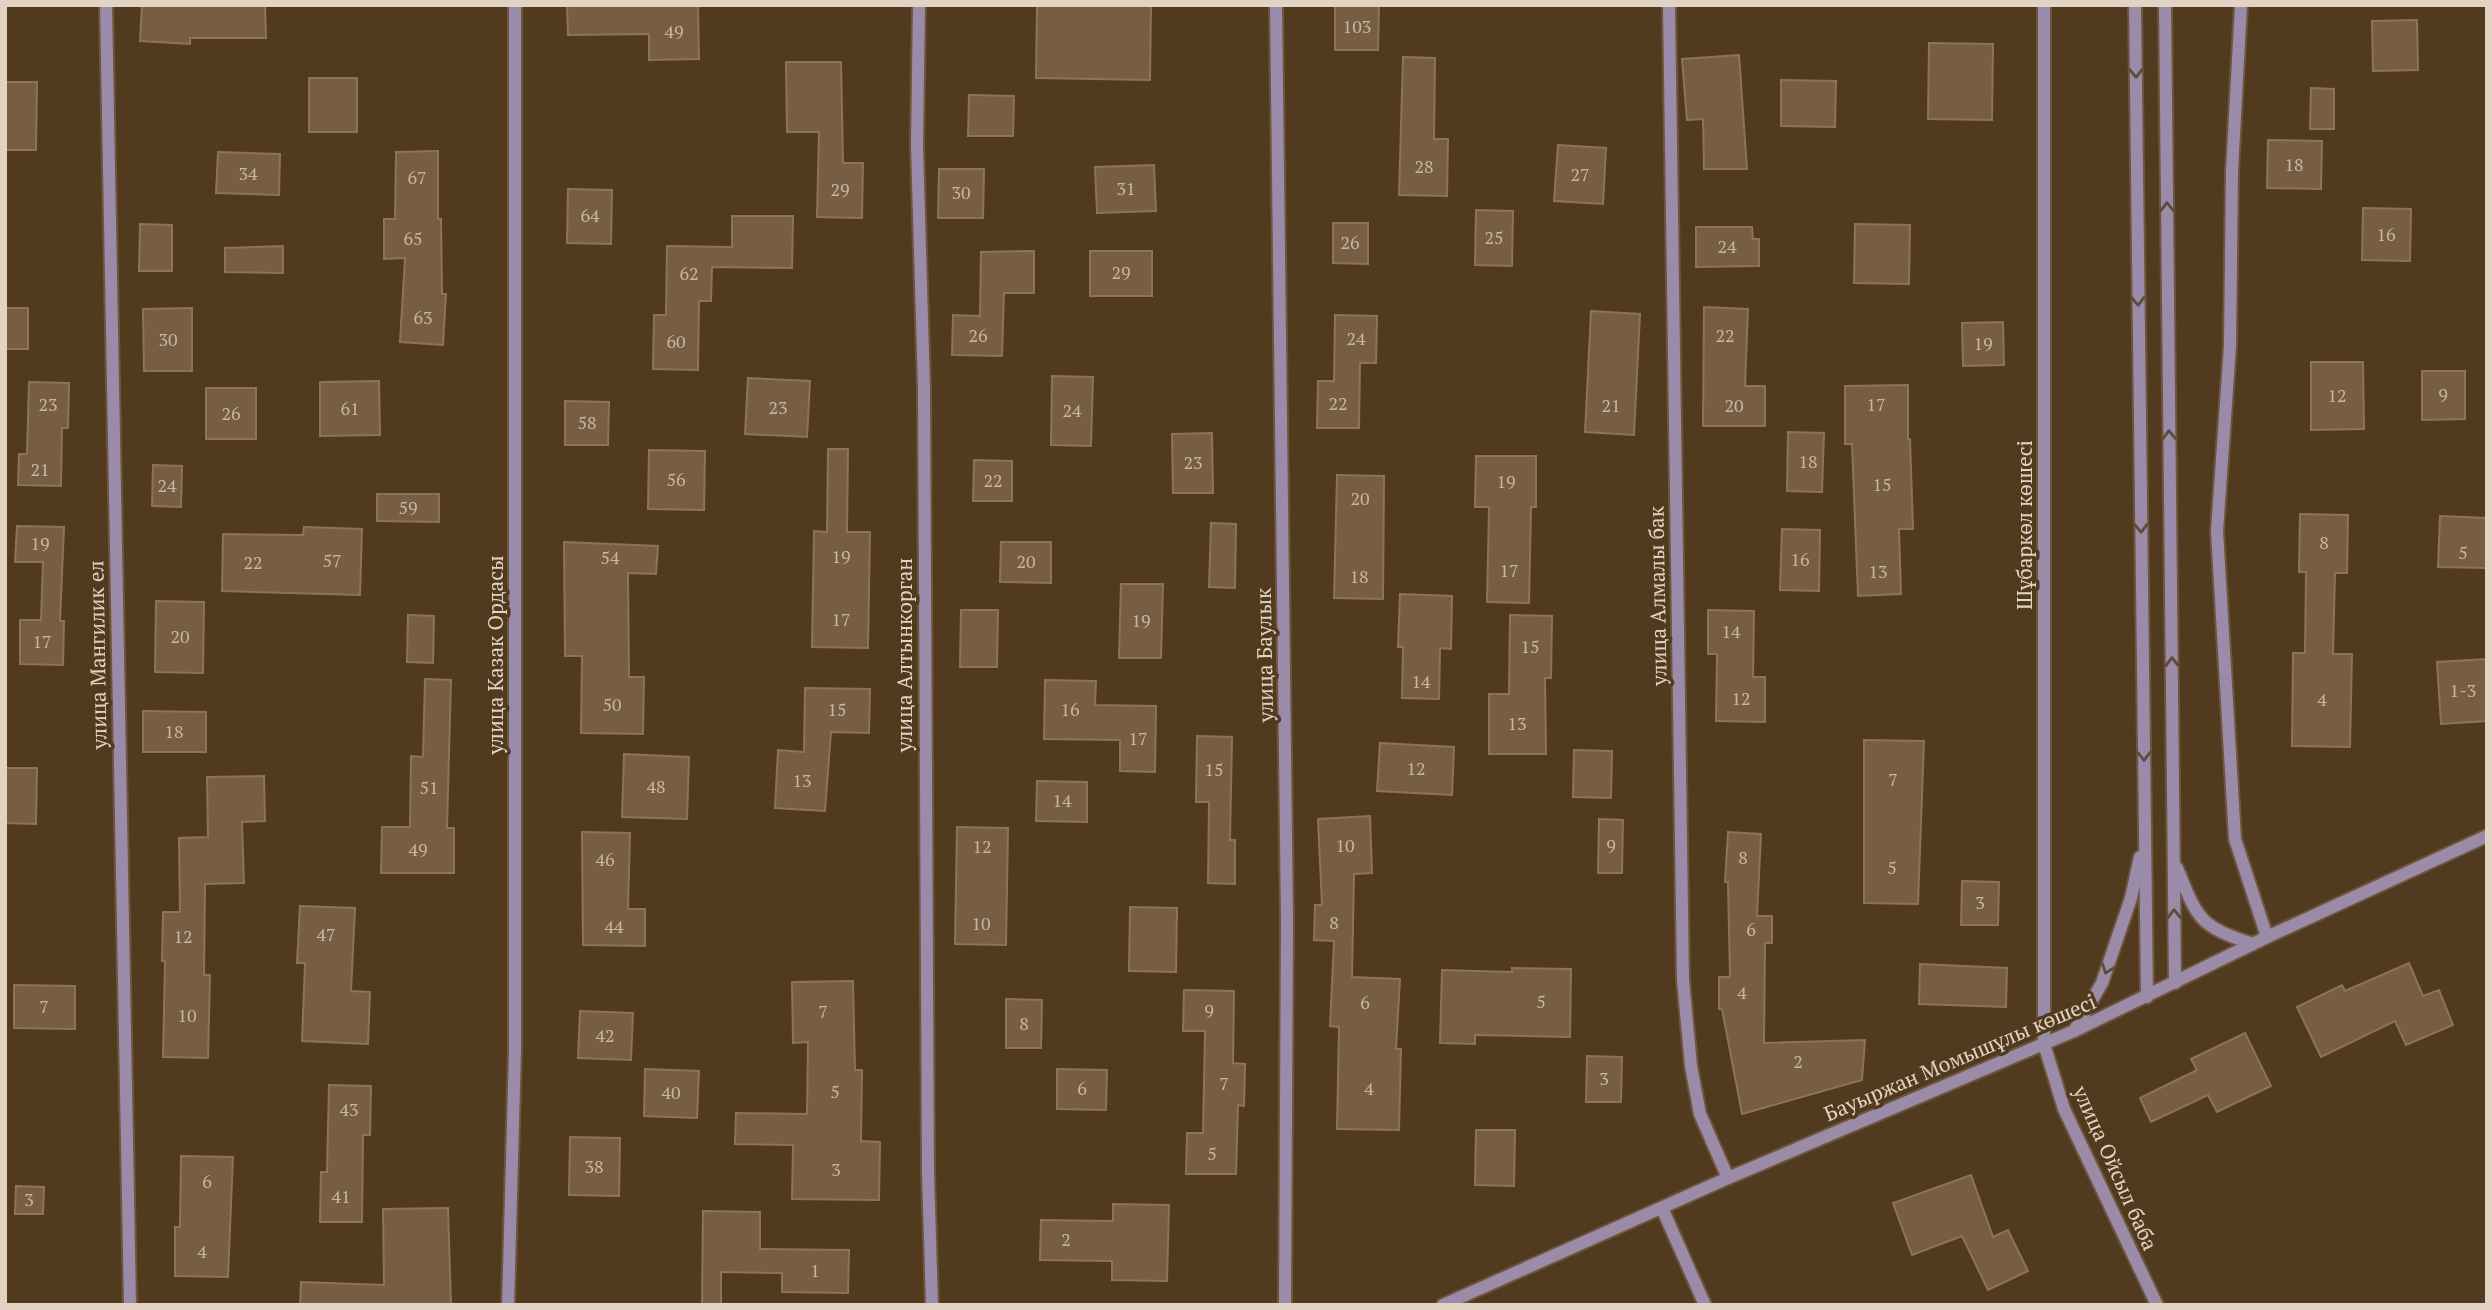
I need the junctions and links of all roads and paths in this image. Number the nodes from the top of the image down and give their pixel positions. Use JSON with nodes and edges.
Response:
{"nodes":[{"id":1,"x":106,"y":5,"type":"edge"},
{"id":2,"x":515,"y":5,"type":"edge"},
{"id":3,"x":919,"y":5,"type":"edge"},
{"id":4,"x":1276,"y":5,"type":"edge"},
{"id":5,"x":1669,"y":5,"type":"edge"},
{"id":6,"x":2044,"y":5,"type":"edge"},
{"id":7,"x":2135,"y":5,"type":"edge"},
{"id":8,"x":2165,"y":5,"type":"edge"},
{"id":9,"x":2241,"y":5,"type":"edge"},
{"id":10,"x":2145,"y":833,"type":"junction"},
{"id":11,"x":2487,"y":836,"type":"edge"},
{"id":12,"x":2174,"y":861,"type":"junction"},
{"id":13,"x":2267,"y":937,"type":"junction"},
{"id":14,"x":2253,"y":944,"type":"junction"},
{"id":15,"x":2175,"y":983,"type":"junction"},
{"id":16,"x":2147,"y":997,"type":"junction"},
{"id":17,"x":2074,"y":1031,"type":"junction"},
{"id":18,"x":2044,"y":1044,"type":"junction"},
{"id":19,"x":1728,"y":1178,"type":"junction"},
{"id":20,"x":1662,"y":1208,"type":"junction"},
{"id":21,"x":130,"y":1305,"type":"edge"},
{"id":22,"x":508,"y":1305,"type":"edge"},
{"id":23,"x":932,"y":1305,"type":"edge"},
{"id":24,"x":1285,"y":1305,"type":"edge"},
{"id":25,"x":1443,"y":1305,"type":"edge"},
{"id":26,"x":1705,"y":1305,"type":"edge"},
{"id":27,"x":2157,"y":1305,"type":"edge"}],
"edges":[{"from":1,"to":21,"type":"street","name":"улица Мангилик ел"},
{"from":2,"to":22,"type":"street","name":"улица Казак Ордасы"},
{"from":3,"to":23,"type":"street","name":"улица Алтынкорган"},
{"from":4,"to":24,"type":"street","name":"улица Баулык"},
{"from":5,"to":19,"type":"street","name":"улица Алмалы бак"},
{"from":6,"to":18,"type":"street","name":"Шұбаркөл көшесі"},
{"from":7,"to":10,"type":"street","one_way":true},
{"from":12,"to":8,"type":"street","one_way":true},
{"from":9,"to":13,"type":"street"},
{"from":10,"to":16,"type":"street"},
{"from":10,"to":17,"type":"street","one_way":true},
{"from":11,"to":13,"type":"street","name":"Бауыржан Момышұлы көшесі"},
{"from":12,"to":14,"type":"street"},
{"from":15,"to":12,"type":"street","one_way":true},
{"from":13,"to":14,"type":"street","name":"Бауыржан Момышұлы көшесі"},
{"from":14,"to":15,"type":"street","name":"Бауыржан Момышұлы көшесі"},
{"from":15,"to":16,"type":"street","name":"Бауыржан Момышұлы көшесі"},
{"from":16,"to":17,"type":"street","name":"Бауыржан Момышұлы көшесі"},
{"from":17,"to":18,"type":"street","name":"Бауыржан Момышұлы көшесі"},
{"from":18,"to":19,"type":"street","name":"Бауыржан Момышұлы көшесі"},
{"from":18,"to":27,"type":"street","name":"улица Ойсыл баба"},
{"from":19,"to":20,"type":"street","name":"Бауыржан Момышұлы көшесі"},
{"from":20,"to":25,"type":"street","name":"Бауыржан Момышұлы көшесі"},
{"from":20,"to":26,"type":"street"}]}
